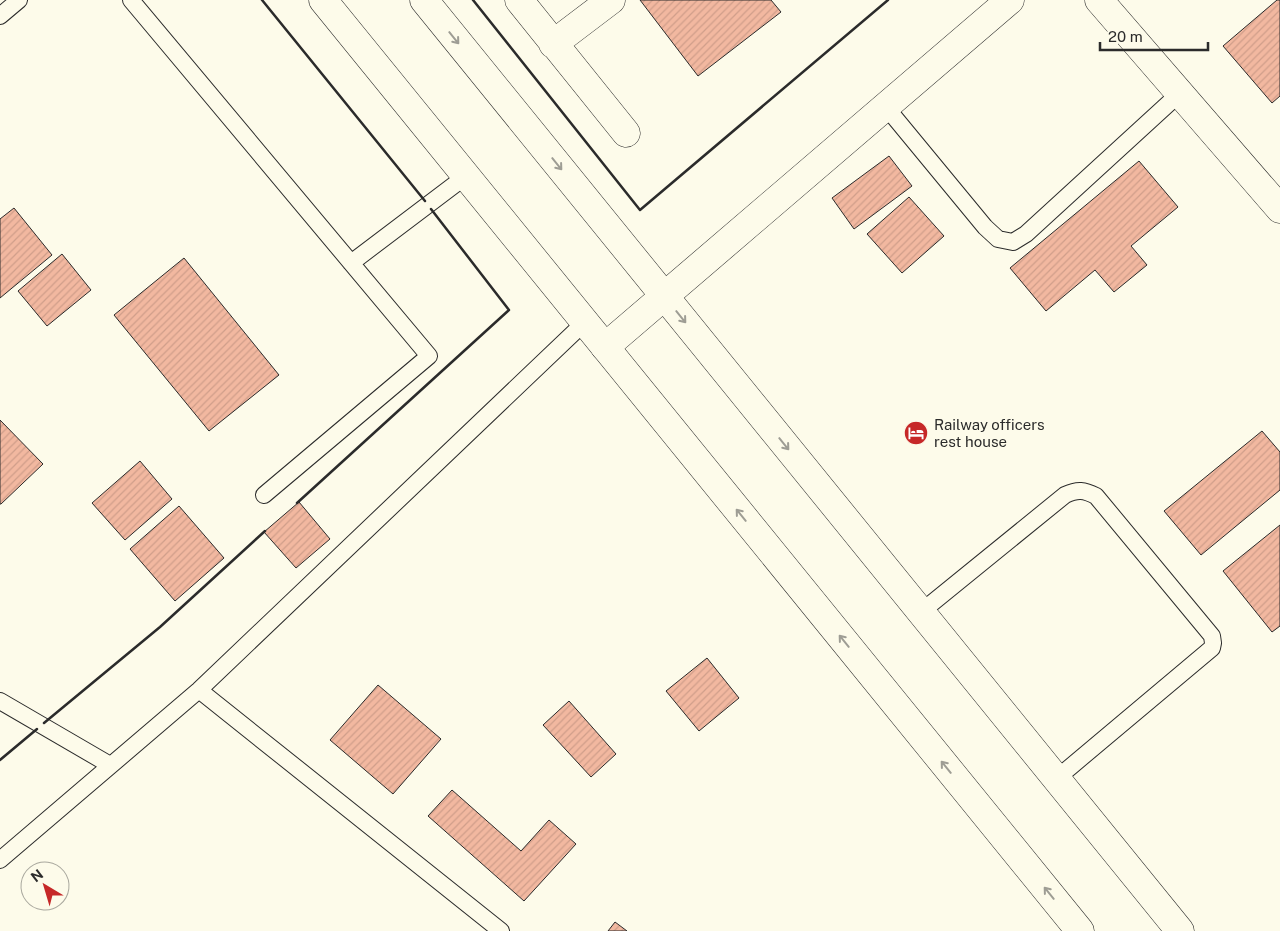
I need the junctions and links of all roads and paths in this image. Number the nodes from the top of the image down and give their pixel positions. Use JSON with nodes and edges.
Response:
{"nodes":[{"id":1,"x":19,"y":0,"type":"edge"},
{"id":2,"x":131,"y":0,"type":"edge"},
{"id":3,"x":323,"y":0,"type":"edge"},
{"id":4,"x":424,"y":0,"type":"edge"},
{"id":5,"x":519,"y":0,"type":"edge"},
{"id":6,"x":611,"y":0,"type":"edge"},
{"id":7,"x":1010,"y":0,"type":"edge"},
{"id":8,"x":1099,"y":0,"type":"edge"},
{"id":9,"x":0,"y":16,"type":"edge"},
{"id":10,"x":554,"y":44,"type":"junction"},
{"id":11,"x":1180,"y":93,"type":"junction"},
{"id":12,"x":886,"y":106,"type":"junction"},
{"id":13,"x":626,"y":133,"type":"dead end"},
{"id":14,"x":466,"y":176,"type":"junction"},
{"id":15,"x":1280,"y":209,"type":"edge"},
{"id":16,"x":350,"y":263,"type":"junction"},
{"id":17,"x":664,"y":296,"type":"junction"},
{"id":18,"x":585,"y":322,"type":"junction"},
{"id":19,"x":605,"y":347,"type":"junction"},
{"id":20,"x":264,"y":495,"type":"dead end"},
{"id":21,"x":920,"y":612,"type":"junction"},
{"id":22,"x":199,"y":690,"type":"junction"},
{"id":23,"x":0,"y":701,"type":"edge"},
{"id":24,"x":110,"y":765,"type":"junction"},
{"id":25,"x":1056,"y":779,"type":"junction"},
{"id":26,"x":0,"y":860,"type":"edge"},
{"id":27,"x":501,"y":931,"type":"edge"},
{"id":28,"x":1080,"y":931,"type":"edge"},
{"id":29,"x":1180,"y":931,"type":"edge"}],
"edges":[{"from":1,"to":9,"type":"lane"},
{"from":2,"to":16,"type":"lane"},
{"from":3,"to":14,"type":"main road"},
{"from":4,"to":17,"type":"main road","one_way":true},
{"from":5,"to":10,"type":"main road"},
{"from":6,"to":10,"type":"main road"},
{"from":7,"to":12,"type":"main road"},
{"from":8,"to":11,"type":"main road"},
{"from":10,"to":13,"type":"main road"},
{"from":11,"to":12,"type":"lane"},
{"from":11,"to":15,"type":"main road"},
{"from":12,"to":17,"type":"main road"},
{"from":14,"to":16,"type":"lane"},
{"from":14,"to":18,"type":"main road"},
{"from":16,"to":20,"type":"lane"},
{"from":17,"to":19,"type":"main road"},
{"from":17,"to":21,"type":"main road","one_way":true},
{"from":18,"to":19,"type":"main road"},
{"from":18,"to":22,"type":"lane"},
{"from":28,"to":19,"type":"main road","one_way":true},
{"from":21,"to":25,"type":"main road"},
{"from":21,"to":25,"type":"lane"},
{"from":22,"to":24,"type":"lane"},
{"from":22,"to":27,"type":"lane"},
{"from":23,"to":24,"type":"lane"},
{"from":24,"to":26,"type":"lane"},
{"from":25,"to":29,"type":"main road"}]}
